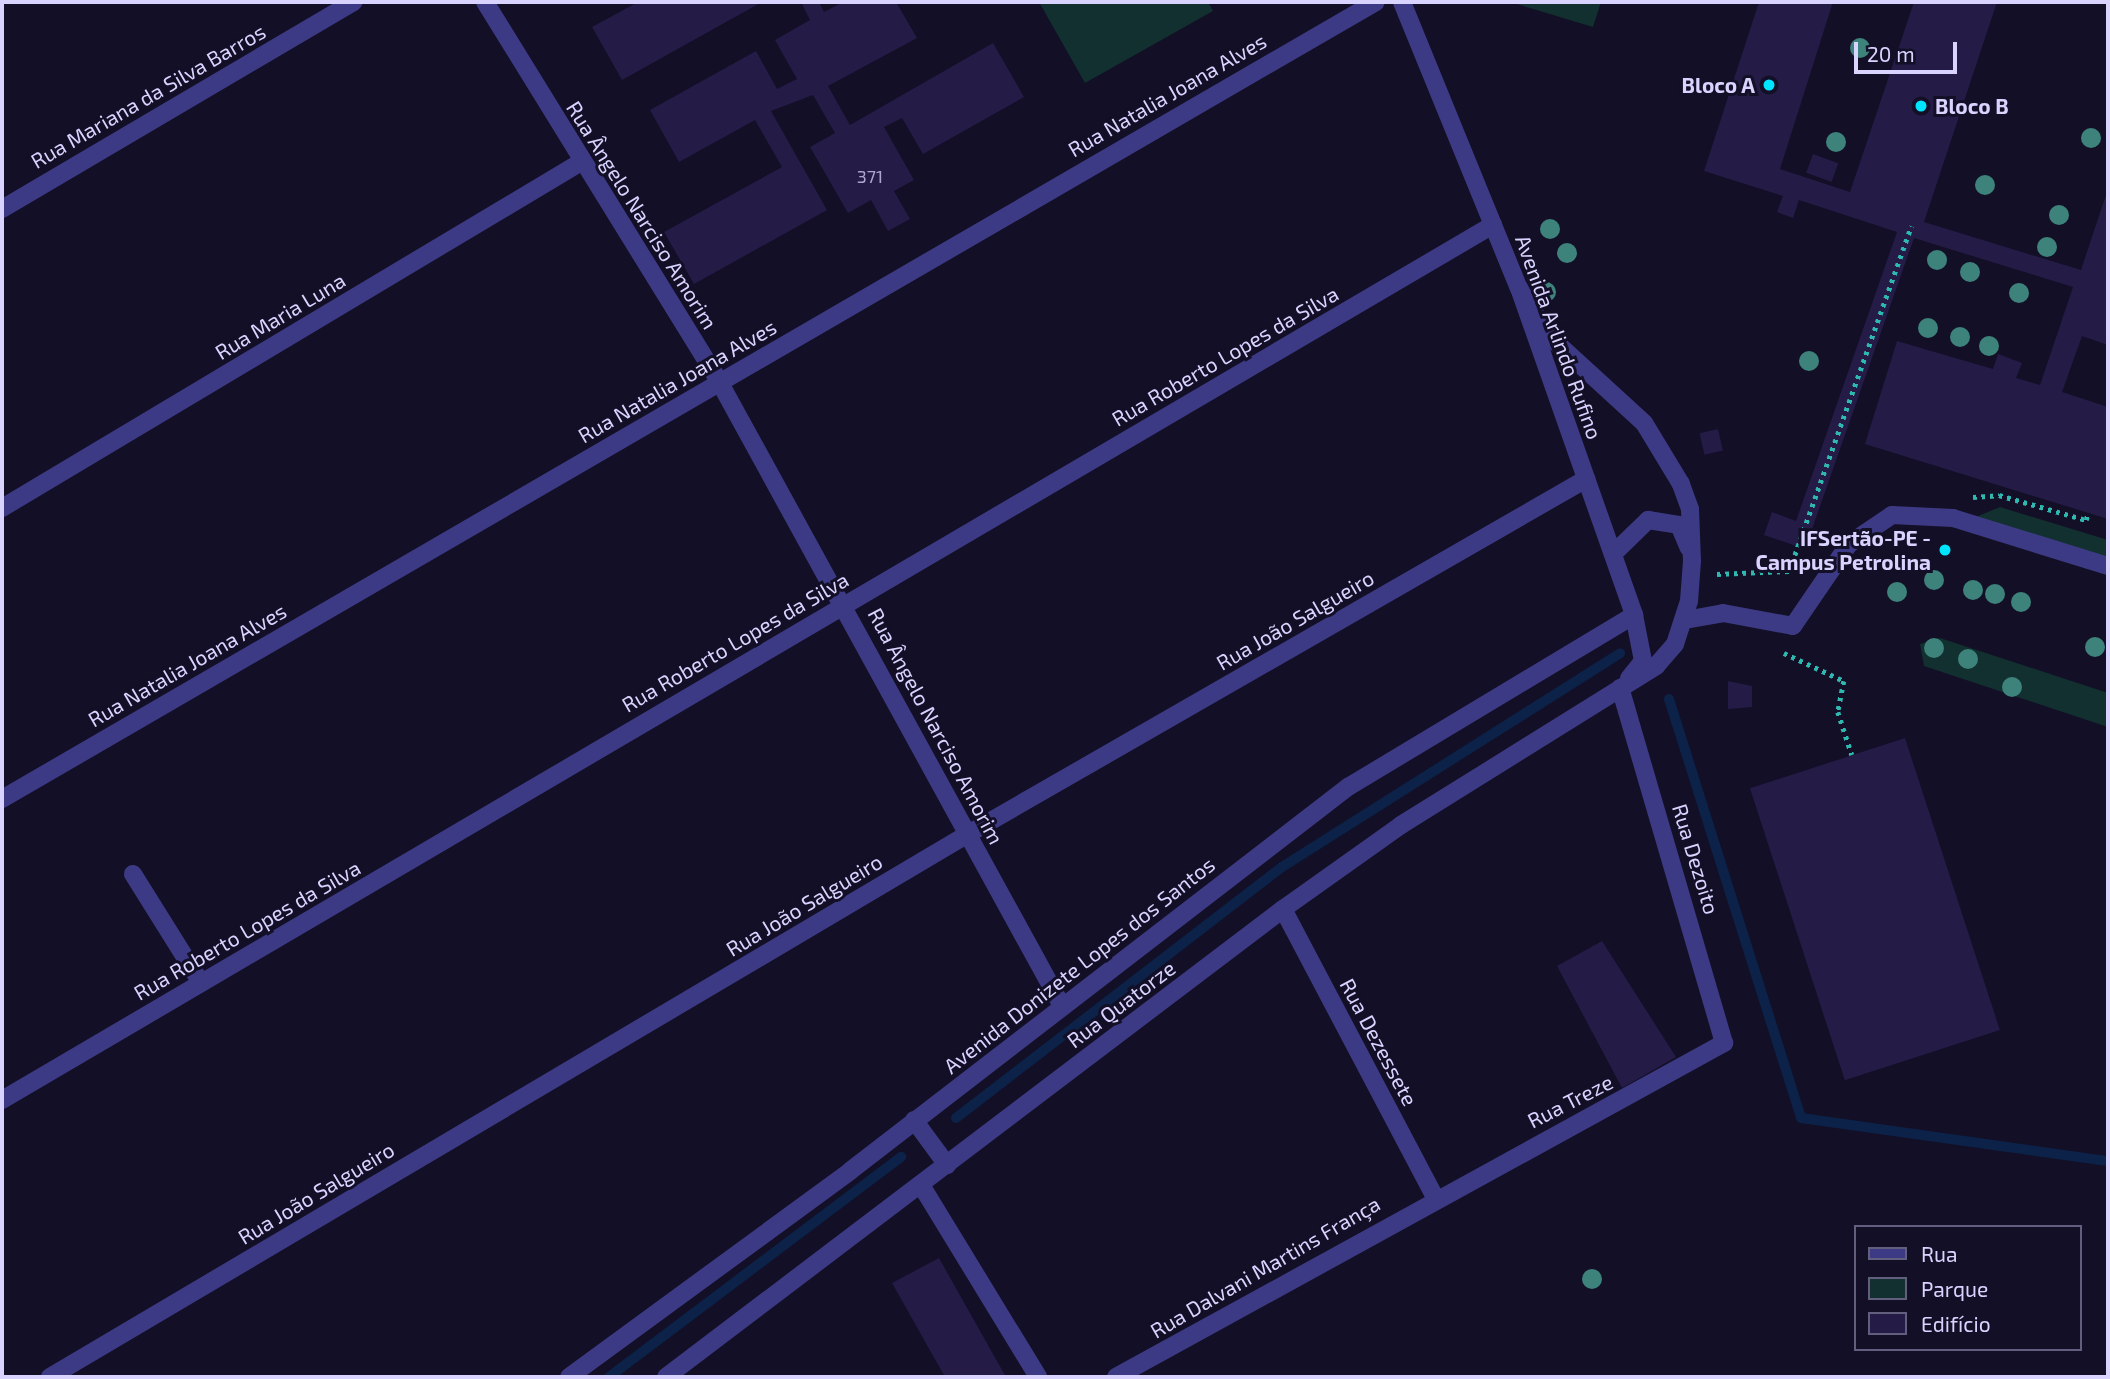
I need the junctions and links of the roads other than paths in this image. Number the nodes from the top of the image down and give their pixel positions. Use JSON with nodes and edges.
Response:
{"nodes":[{"id":1,"x":354,"y":2,"type":"edge"},
{"id":2,"x":485,"y":2,"type":"edge"},
{"id":3,"x":1376,"y":2,"type":"edge"},
{"id":4,"x":1402,"y":2,"type":"edge"},
{"id":5,"x":581,"y":162,"type":"junction"},
{"id":6,"x":2,"y":209,"type":"edge"},
{"id":7,"x":1493,"y":225,"type":"junction"},
{"id":8,"x":1519,"y":288,"type":"junction"},
{"id":9,"x":720,"y":383,"type":"junction"},
{"id":10,"x":1586,"y":479,"type":"junction"},
{"id":11,"x":2,"y":508,"type":"edge"},
{"id":12,"x":1613,"y":554,"type":"junction"},
{"id":13,"x":2108,"y":566,"type":"edge"},
{"id":14,"x":1692,"y":569,"type":"junction"},
{"id":15,"x":844,"y":605,"type":"junction"},
{"id":16,"x":1634,"y":615,"type":"junction"},
{"id":17,"x":1685,"y":620,"type":"junction"},
{"id":18,"x":1620,"y":688,"type":"junction"},
{"id":19,"x":2,"y":799,"type":"edge"},
{"id":20,"x":968,"y":834,"type":"junction"},
{"id":21,"x":134,"y":874,"type":"dead end"},
{"id":22,"x":1283,"y":909,"type":"junction"},
{"id":23,"x":201,"y":983,"type":"junction"},
{"id":24,"x":1062,"y":1006,"type":"junction"},
{"id":25,"x":1724,"y":1043,"type":"joint"},
{"id":26,"x":2,"y":1100,"type":"edge"},
{"id":27,"x":914,"y":1120,"type":"junction"},
{"id":28,"x":947,"y":1165,"type":"junction"},
{"id":29,"x":921,"y":1185,"type":"junction"},
{"id":30,"x":1435,"y":1197,"type":"junction"},
{"id":31,"x":50,"y":1377,"type":"edge"},
{"id":32,"x":569,"y":1377,"type":"edge"},
{"id":33,"x":666,"y":1377,"type":"edge"},
{"id":34,"x":1038,"y":1377,"type":"edge"},
{"id":35,"x":1116,"y":1377,"type":"edge"}],
"edges":[{"from":1,"to":6,"type":"street","name":"Rua Mariana da Silva Barros"},
{"from":2,"to":5,"type":"street","name":"Rua Ângelo Narciso Amorim"},
{"from":3,"to":9,"type":"street","name":"Rua Natalia Joana Alves"},
{"from":4,"to":7,"type":"street","name":"Avenida Arlindo Rufino"},
{"from":5,"to":9,"type":"street","name":"Rua Ângelo Narciso Amorim"},
{"from":5,"to":11,"type":"street","name":"Rua Maria Luna"},
{"from":7,"to":8,"type":"street","name":"Avenida Arlindo Rufino"},
{"from":7,"to":15,"type":"street","name":"Rua Roberto Lopes da Silva"},
{"from":8,"to":10,"type":"street","name":"Avenida Arlindo Rufino"},
{"from":8,"to":14,"type":"street"},
{"from":9,"to":15,"type":"street","name":"Rua Ângelo Narciso Amorim"},
{"from":9,"to":19,"type":"street","name":"Rua Natalia Joana Alves"},
{"from":10,"to":12,"type":"street","name":"Avenida Arlindo Rufino"},
{"from":10,"to":20,"type":"street","name":"Rua João Salgueiro"},
{"from":12,"to":14,"type":"street"},
{"from":12,"to":16,"type":"street","name":"Avenida Arlindo Rufino"},
{"from":13,"to":17,"type":"street"},
{"from":14,"to":17,"type":"street"},
{"from":15,"to":20,"type":"street","name":"Rua Ângelo Narciso Amorim"},
{"from":15,"to":23,"type":"street","name":"Rua Roberto Lopes da Silva"},
{"from":16,"to":18,"type":"street","name":"Avenida Arlindo Rufino"},
{"from":16,"to":24,"type":"street","name":"Avenida Donizete Lopes dos Santos"},
{"from":17,"to":18,"type":"street","name":"Rua Quatorze"},
{"from":18,"to":22,"type":"street","name":"Rua Quatorze"},
{"from":18,"to":25,"type":"street","name":"Rua Dezoito"},
{"from":20,"to":24,"type":"street","name":"Rua Ângelo Narciso Amorim"},
{"from":20,"to":31,"type":"street","name":"Rua João Salgueiro"},
{"from":21,"to":23,"type":"street"},
{"from":22,"to":28,"type":"street","name":"Rua Quatorze"},
{"from":22,"to":30,"type":"street","name":"Rua Dezessete"},
{"from":23,"to":26,"type":"street","name":"Rua Roberto Lopes da Silva"},
{"from":24,"to":27,"type":"street","name":"Avenida Donizete Lopes dos Santos"},
{"from":25,"to":30,"type":"street","name":"Rua Treze"},
{"from":27,"to":28,"type":"street"},
{"from":27,"to":32,"type":"street","name":"Avenida Donizete Lopes dos Santos"},
{"from":28,"to":29,"type":"street","name":"Rua Quatorze"},
{"from":29,"to":33,"type":"street","name":"Rua Quatorze"},
{"from":29,"to":34,"type":"street"},
{"from":30,"to":35,"type":"street","name":"Rua Dalvani Martins França"}]}
